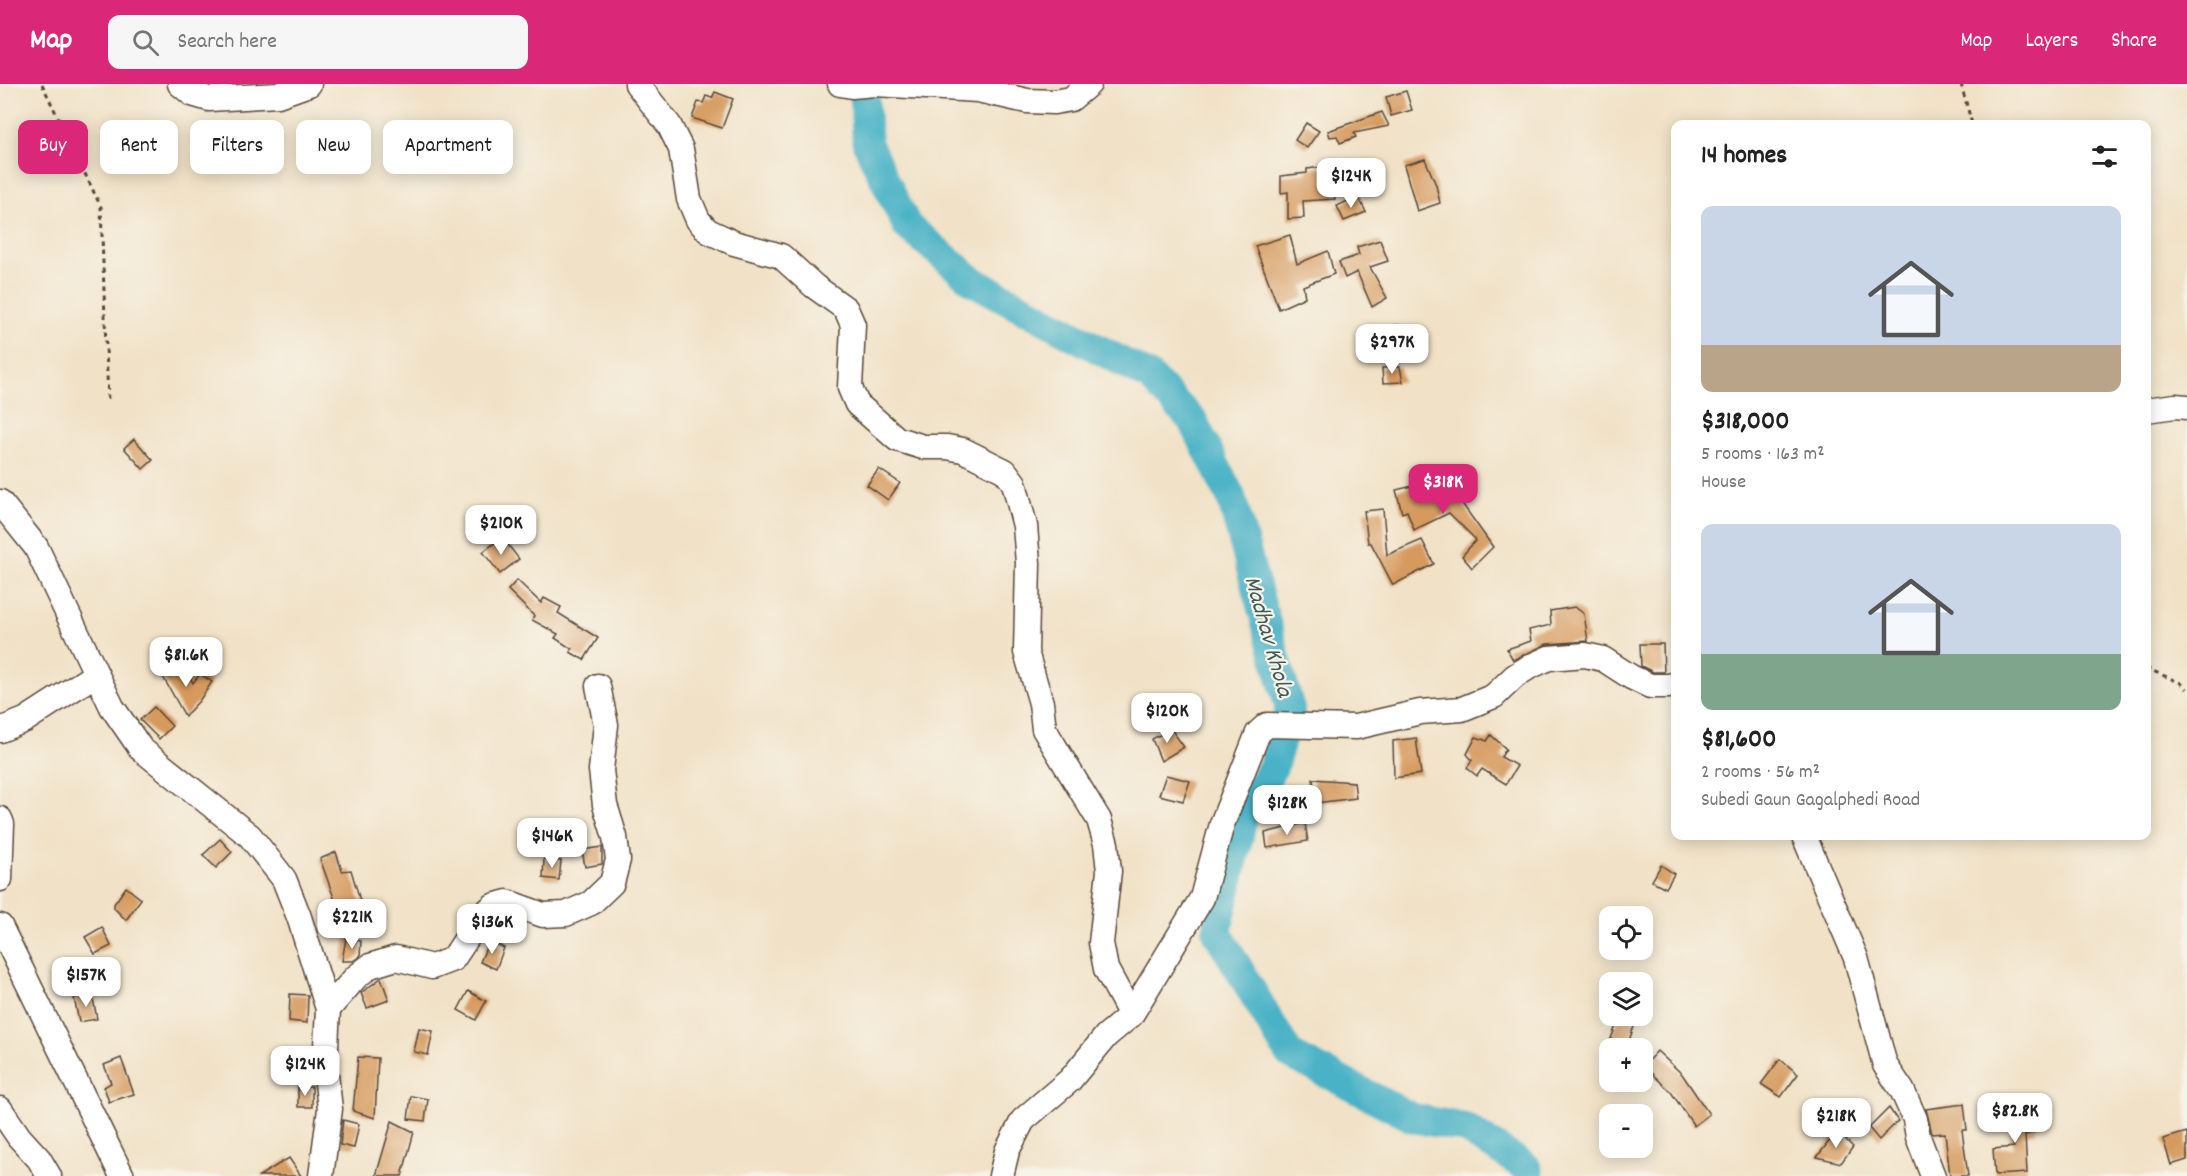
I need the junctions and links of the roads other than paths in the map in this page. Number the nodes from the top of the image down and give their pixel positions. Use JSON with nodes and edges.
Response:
{"nodes":[{"id":1,"x":180,"y":84,"type":"edge"},
{"id":2,"x":309,"y":84,"type":"edge"},
{"id":3,"x":637,"y":84,"type":"edge"},
{"id":4,"x":1089,"y":84,"type":"edge"},
{"id":5,"x":856,"y":85,"type":"edge"},
{"id":6,"x":2187,"y":407,"type":"edge"},
{"id":7,"x":2151,"y":409,"type":"edge"},
{"id":8,"x":0,"y":502,"type":"edge"},
{"id":9,"x":96,"y":674,"type":"junction"},
{"id":10,"x":1671,"y":685,"type":"edge"},
{"id":11,"x":598,"y":686,"type":"dead end"},
{"id":12,"x":0,"y":730,"type":"edge"},
{"id":13,"x":0,"y":819,"type":"edge"},
{"id":14,"x":1806,"y":840,"type":"edge"},
{"id":15,"x":0,"y":879,"type":"edge"},
{"id":16,"x":0,"y":926,"type":"edge"},
{"id":17,"x":328,"y":1009,"type":"junction"},
{"id":18,"x":1131,"y":1015,"type":"junction"},
{"id":19,"x":0,"y":1109,"type":"edge"},
{"id":20,"x":49,"y":1176,"type":"edge"},
{"id":21,"x":122,"y":1176,"type":"edge"},
{"id":22,"x":321,"y":1176,"type":"edge"},
{"id":23,"x":1001,"y":1176,"type":"edge"},
{"id":24,"x":1933,"y":1176,"type":"edge"}],
"edges":[{"from":1,"to":2,"type":"street"},
{"from":3,"to":18,"type":"street"},
{"from":4,"to":5,"type":"street"},
{"from":6,"to":7,"type":"street"},
{"from":8,"to":9,"type":"street"},
{"from":9,"to":12,"type":"street"},
{"from":9,"to":17,"type":"street"},
{"from":10,"to":18,"type":"street"},
{"from":11,"to":17,"type":"street"},
{"from":13,"to":15,"type":"street"},
{"from":14,"to":24,"type":"street"},
{"from":16,"to":21,"type":"street"},
{"from":17,"to":22,"type":"street"},
{"from":18,"to":23,"type":"street"},
{"from":19,"to":20,"type":"street"}]}
